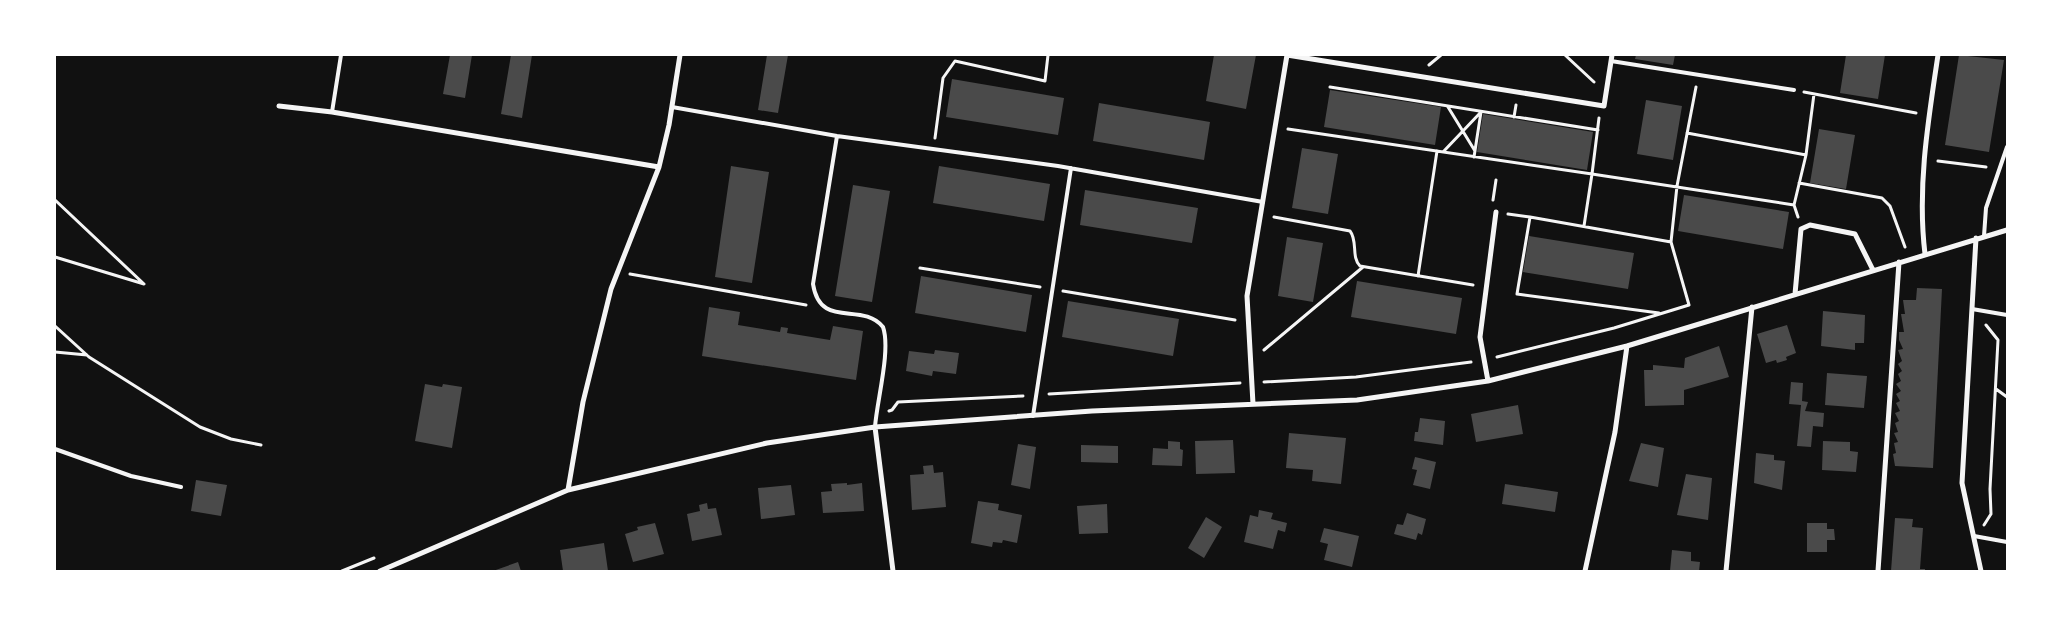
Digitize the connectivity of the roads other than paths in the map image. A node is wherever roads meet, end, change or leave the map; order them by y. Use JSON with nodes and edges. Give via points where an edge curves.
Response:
{"nodes":[{"id":1,"x":341,"y":55,"type":"edge"},
{"id":2,"x":680,"y":55,"type":"edge"},
{"id":3,"x":1938,"y":55,"type":"edge"},
{"id":4,"x":1612,"y":58,"type":"edge"},
{"id":5,"x":1794,"y":90,"type":"road end"},
{"id":6,"x":279,"y":106,"type":"dead end"},
{"id":7,"x":672,"y":107,"type":"junction"},
{"id":8,"x":332,"y":112,"type":"junction"},
{"id":9,"x":837,"y":136,"type":"junction"},
{"id":10,"x":2007,"y":147,"type":"edge"},
{"id":11,"x":658,"y":167,"type":"junction"},
{"id":12,"x":1071,"y":168,"type":"junction"},
{"id":13,"x":1263,"y":202,"type":"junction"},
{"id":14,"x":1496,"y":212,"type":"road end"},
{"id":15,"x":2007,"y":230,"type":"edge"},
{"id":16,"x":1984,"y":236,"type":"junction"},
{"id":17,"x":1976,"y":238,"type":"junction"},
{"id":18,"x":1925,"y":254,"type":"junction"},
{"id":19,"x":1899,"y":262,"type":"junction"},
{"id":20,"x":1873,"y":270,"type":"junction"},
{"id":21,"x":1795,"y":294,"type":"junction"},
{"id":22,"x":1752,"y":307,"type":"junction"},
{"id":23,"x":1972,"y":309,"type":"junction"},
{"id":24,"x":2007,"y":315,"type":"edge"},
{"id":25,"x":1627,"y":346,"type":"junction"},
{"id":26,"x":1488,"y":381,"type":"junction"},
{"id":27,"x":1253,"y":404,"type":"junction"},
{"id":28,"x":1033,"y":416,"type":"junction"},
{"id":29,"x":876,"y":427,"type":"junction"},
{"id":30,"x":55,"y":449,"type":"edge"},
{"id":31,"x":181,"y":487,"type":"dead end"},
{"id":32,"x":568,"y":490,"type":"junction"},
{"id":33,"x":1974,"y":536,"type":"junction"},
{"id":34,"x":2007,"y":542,"type":"edge"},
{"id":35,"x":390,"y":569,"type":"edge"},
{"id":36,"x":380,"y":571,"type":"edge"},
{"id":37,"x":893,"y":571,"type":"edge"},
{"id":38,"x":1585,"y":571,"type":"edge"},
{"id":39,"x":1726,"y":571,"type":"edge"},
{"id":40,"x":1878,"y":571,"type":"edge"},
{"id":41,"x":1981,"y":571,"type":"edge"}],
"edges":[{"from":1,"to":8,"type":"lane"},
{"from":2,"to":7,"type":"street"},
{"from":3,"to":18,"type":"street","via":[[1928,116],[1921,218]]},
{"from":4,"to":5,"type":"lane"},
{"from":4,"to":13,"type":"street","via":[[1604,106],[1601,106],[1287,56]]},
{"from":6,"to":8,"type":"street"},
{"from":7,"to":9,"type":"lane"},
{"from":7,"to":11,"type":"street"},
{"from":8,"to":11,"type":"street"},
{"from":9,"to":12,"type":"lane"},
{"from":9,"to":29,"type":"lane","via":[[813,284],[815,297],[827,309],[872,317],[883,327],[886,345],[876,404]]},
{"from":10,"to":16,"type":"lane","via":[[1986,208]]},
{"from":11,"to":32,"type":"street","via":[[617,272],[583,402]]},
{"from":12,"to":13,"type":"lane"},
{"from":12,"to":28,"type":"lane"},
{"from":13,"to":27,"type":"street","via":[[1247,296]]},
{"from":14,"to":26,"type":"street","via":[[1480,337]]},
{"from":15,"to":16,"type":"street"},
{"from":16,"to":17,"type":"street"},
{"from":17,"to":18,"type":"street"},
{"from":17,"to":23,"type":"street"},
{"from":18,"to":19,"type":"street"},
{"from":19,"to":20,"type":"street"},
{"from":19,"to":40,"type":"street"},
{"from":20,"to":21,"type":"street"},
{"from":20,"to":21,"type":"street","via":[[1855,234],[1810,225],[1801,229]]},
{"from":21,"to":22,"type":"street"},
{"from":22,"to":25,"type":"street"},
{"from":22,"to":39,"type":"street"},
{"from":23,"to":24,"type":"lane"},
{"from":23,"to":33,"type":"street","via":[[1962,483]]},
{"from":25,"to":26,"type":"street"},
{"from":25,"to":38,"type":"street","via":[[1615,432]]},
{"from":26,"to":27,"type":"street","via":[[1357,400]]},
{"from":27,"to":28,"type":"street"},
{"from":28,"to":29,"type":"street"},
{"from":29,"to":32,"type":"street","via":[[767,443]]},
{"from":29,"to":37,"type":"street"},
{"from":30,"to":31,"type":"lane","via":[[131,476]]},
{"from":32,"to":35,"type":"street"},
{"from":33,"to":34,"type":"lane"},
{"from":33,"to":41,"type":"street"},
{"from":35,"to":36,"type":"street"}]}
